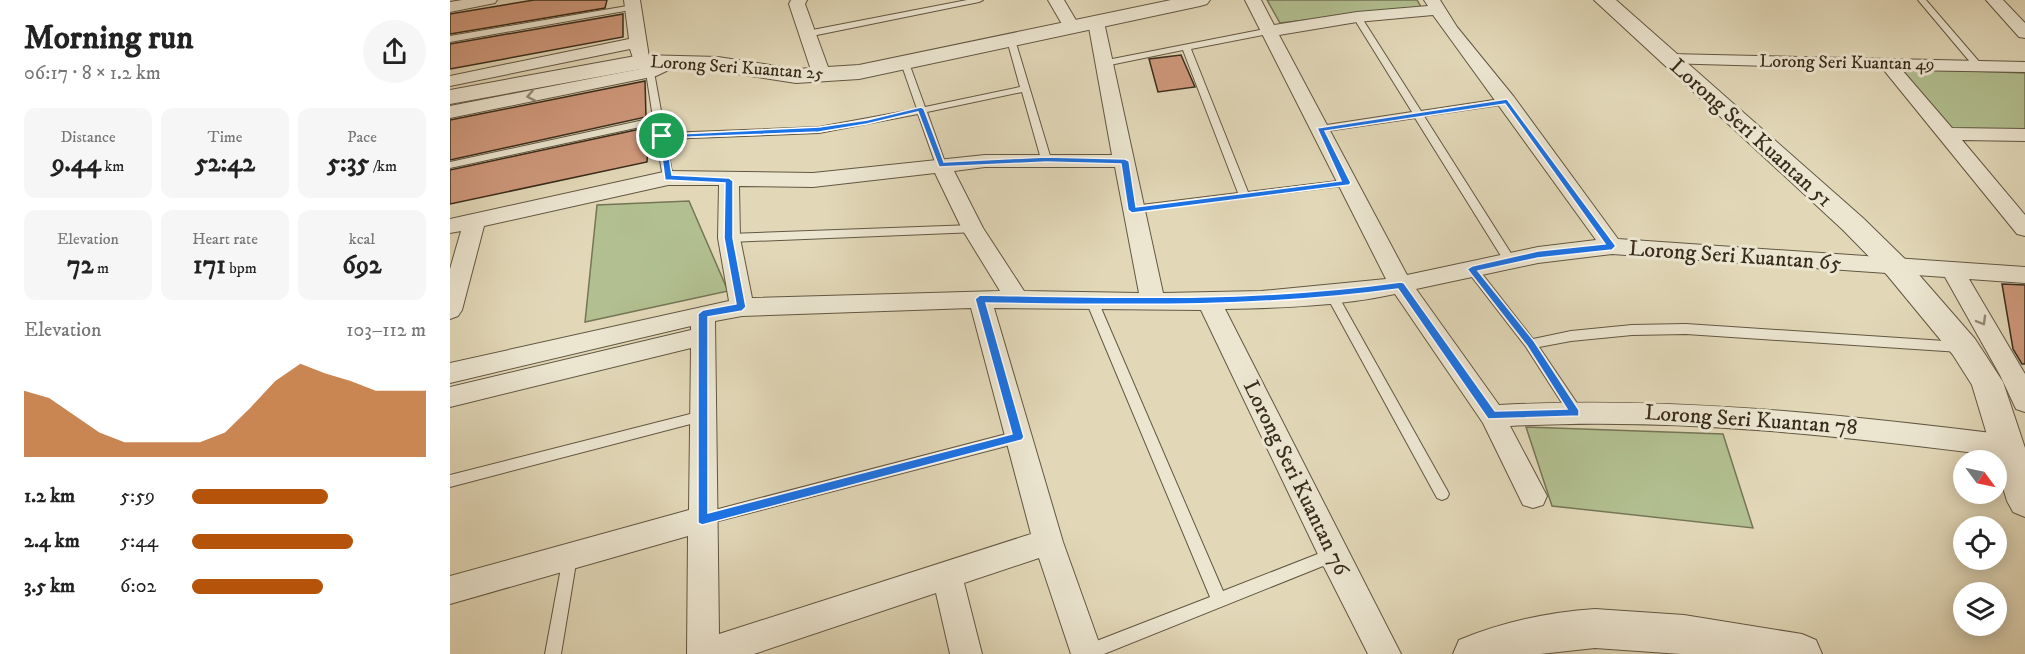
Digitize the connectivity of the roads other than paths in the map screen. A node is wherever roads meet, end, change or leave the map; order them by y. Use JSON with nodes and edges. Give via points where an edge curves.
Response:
{"nodes":[{"id":1,"x":489,"y":0,"type":"edge"},
{"id":2,"x":799,"y":0,"type":"edge"},
{"id":3,"x":979,"y":0,"type":"edge"},
{"id":4,"x":1056,"y":0,"type":"edge"},
{"id":5,"x":1252,"y":0,"type":"edge"},
{"id":6,"x":1604,"y":0,"type":"edge"},
{"id":7,"x":1922,"y":0,"type":"edge"},
{"id":8,"x":1994,"y":0,"type":"edge"},
{"id":9,"x":1186,"y":1,"type":"edge"},
{"id":10,"x":633,"y":4,"type":"edge"},
{"id":11,"x":1434,"y":5,"type":"edge"},
{"id":12,"x":450,"y":7,"type":"edge"},
{"id":13,"x":1357,"y":17,"type":"junction"},
{"id":14,"x":1096,"y":22,"type":"junction"},
{"id":15,"x":1072,"y":27,"type":"junction"},
{"id":16,"x":1270,"y":31,"type":"junction"},
{"id":17,"x":2025,"y":33,"type":"edge"},
{"id":18,"x":807,"y":34,"type":"junction"},
{"id":19,"x":450,"y":39,"type":"edge"},
{"id":20,"x":1011,"y":40,"type":"junction"},
{"id":21,"x":1186,"y":46,"type":"junction"},
{"id":22,"x":643,"y":59,"type":"junction"},
{"id":23,"x":1669,"y":59,"type":"junction"},
{"id":24,"x":905,"y":63,"type":"junction"},
{"id":25,"x":1105,"y":63,"type":"junction"},
{"id":26,"x":1887,"y":63,"type":"junction"},
{"id":27,"x":1979,"y":67,"type":"junction"},
{"id":28,"x":2025,"y":67,"type":"edge"},
{"id":29,"x":819,"y":76,"type":"junction"},
{"id":30,"x":450,"y":81,"type":"edge"},
{"id":31,"x":1025,"y":89,"type":"junction"},
{"id":32,"x":450,"y":97,"type":"edge"},
{"id":33,"x":1507,"y":101,"type":"junction"},
{"id":34,"x":921,"y":109,"type":"junction"},
{"id":35,"x":450,"y":112,"type":"edge"},
{"id":36,"x":1416,"y":115,"type":"junction"},
{"id":37,"x":659,"y":120,"type":"junction"},
{"id":38,"x":1320,"y":129,"type":"junction"},
{"id":39,"x":1948,"y":134,"type":"junction"},
{"id":40,"x":2025,"y":135,"type":"edge"},
{"id":41,"x":662,"y":136,"type":"junction"},
{"id":42,"x":1046,"y":159,"type":"junction"},
{"id":43,"x":1125,"y":161,"type":"junction"},
{"id":44,"x":450,"y":165,"type":"edge"},
{"id":45,"x":941,"y":165,"type":"junction"},
{"id":46,"x":668,"y":178,"type":"junction"},
{"id":47,"x":729,"y":181,"type":"junction"},
{"id":48,"x":1346,"y":183,"type":"junction"},
{"id":49,"x":1244,"y":195,"type":"junction"},
{"id":50,"x":1132,"y":210,"type":"junction"},
{"id":51,"x":475,"y":220,"type":"junction"},
{"id":52,"x":450,"y":226,"type":"edge"},
{"id":53,"x":973,"y":229,"type":"junction"},
{"id":54,"x":2025,"y":229,"type":"edge"},
{"id":55,"x":729,"y":238,"type":"junction"},
{"id":56,"x":1612,"y":246,"type":"junction"},
{"id":57,"x":1510,"y":261,"type":"junction"},
{"id":58,"x":1897,"y":267,"type":"junction"},
{"id":59,"x":1472,"y":269,"type":"junction"},
{"id":60,"x":1953,"y":270,"type":"junction"},
{"id":61,"x":2025,"y":275,"type":"edge"},
{"id":62,"x":1401,"y":285,"type":"junction"},
{"id":63,"x":453,"y":287,"type":"edge"},
{"id":64,"x":1332,"y":295,"type":"junction"},
{"id":65,"x":1017,"y":298,"type":"junction"},
{"id":66,"x":980,"y":299,"type":"junction"},
{"id":67,"x":1092,"y":301,"type":"junction"},
{"id":68,"x":1209,"y":301,"type":"junction"},
{"id":69,"x":1153,"y":302,"type":"junction"},
{"id":70,"x":742,"y":307,"type":"junction"},
{"id":71,"x":450,"y":310,"type":"edge"},
{"id":72,"x":703,"y":325,"type":"junction"},
{"id":73,"x":1530,"y":344,"type":"junction"},
{"id":74,"x":1971,"y":356,"type":"junction"},
{"id":75,"x":450,"y":373,"type":"edge"},
{"id":76,"x":2018,"y":375,"type":"edge"},
{"id":77,"x":450,"y":397,"type":"edge"},
{"id":78,"x":2025,"y":402,"type":"edge"},
{"id":79,"x":1576,"y":413,"type":"junction"},
{"id":80,"x":702,"y":416,"type":"junction"},
{"id":81,"x":1492,"y":416,"type":"junction"},
{"id":82,"x":1018,"y":437,"type":"junction"},
{"id":83,"x":2008,"y":446,"type":"junction"},
{"id":84,"x":450,"y":481,"type":"edge"},
{"id":85,"x":1442,"y":494,"type":"dead end"},
{"id":86,"x":1533,"y":496,"type":"dead end"},
{"id":87,"x":2025,"y":501,"type":"edge"},
{"id":88,"x":702,"y":519,"type":"junction"},
{"id":89,"x":1048,"y":542,"type":"junction"},
{"id":90,"x":1333,"y":555,"type":"junction"},
{"id":91,"x":570,"y":557,"type":"junction"},
{"id":92,"x":947,"y":575,"type":"junction"},
{"id":93,"x":450,"y":590,"type":"edge"},
{"id":94,"x":1219,"y":600,"type":"junction"},
{"id":95,"x":1497,"y":650,"type":"edge"},
{"id":96,"x":1087,"y":653,"type":"edge"},
{"id":97,"x":553,"y":654,"type":"edge"},
{"id":98,"x":705,"y":654,"type":"edge"},
{"id":99,"x":966,"y":654,"type":"edge"},
{"id":100,"x":1385,"y":654,"type":"edge"},
{"id":101,"x":1802,"y":654,"type":"edge"}],
"edges":[{"from":1,"to":12,"type":"street"},
{"from":2,"to":18,"type":"street"},
{"from":3,"to":18,"type":"lane"},
{"from":4,"to":15,"type":"street"},
{"from":5,"to":16,"type":"street"},
{"from":6,"to":23,"type":"street","name":"Lorong Seri Kuantan 51"},
{"from":7,"to":27,"type":"lane"},
{"from":8,"to":17,"type":"street"},
{"from":9,"to":14,"type":"street","name":"Lorong Seri Kuantan 25"},
{"from":10,"to":19,"type":"lane"},
{"from":10,"to":22,"type":"street"},
{"from":11,"to":13,"type":"street"},
{"from":11,"to":33,"type":"street"},
{"from":13,"to":16,"type":"street"},
{"from":13,"to":36,"type":"lane"},
{"from":14,"to":15,"type":"street","name":"Lorong Seri Kuantan 25"},
{"from":14,"to":25,"type":"street"},
{"from":15,"to":20,"type":"street","name":"Lorong Seri Kuantan 25"},
{"from":16,"to":21,"type":"lane"},
{"from":16,"to":38,"type":"street"},
{"from":18,"to":29,"type":"street"},
{"from":20,"to":24,"type":"street","name":"Lorong Seri Kuantan 25"},
{"from":20,"to":31,"type":"lane"},
{"from":21,"to":25,"type":"lane"},
{"from":21,"to":49,"type":"lane"},
{"from":22,"to":29,"type":"street","name":"Lorong Seri Kuantan 25"},
{"from":22,"to":30,"type":"street"},
{"from":22,"to":32,"type":"street","name":"Lorong Seri Kuantan 25"},
{"from":22,"to":35,"type":"street","one_way":true},
{"from":22,"to":37,"type":"lane"},
{"from":23,"to":26,"type":"street","name":"Lorong Seri Kuantan 49"},
{"from":23,"to":58,"type":"street","name":"Lorong Seri Kuantan 51"},
{"from":24,"to":29,"type":"street","name":"Lorong Seri Kuantan 25"},
{"from":24,"to":34,"type":"lane"},
{"from":25,"to":43,"type":"street"},
{"from":26,"to":27,"type":"street","name":"Lorong Seri Kuantan 49"},
{"from":26,"to":39,"type":"street"},
{"from":27,"to":28,"type":"street","name":"Lorong Seri Kuantan 49"},
{"from":31,"to":34,"type":"lane"},
{"from":31,"to":42,"type":"lane"},
{"from":33,"to":36,"type":"lane"},
{"from":33,"to":56,"type":"street"},
{"from":34,"to":41,"type":"lane","via":[[819,130]]},
{"from":34,"to":45,"type":"lane"},
{"from":36,"to":38,"type":"lane"},
{"from":36,"to":57,"type":"lane"},
{"from":37,"to":41,"type":"lane"},
{"from":37,"to":44,"type":"lane"},
{"from":38,"to":48,"type":"street"},
{"from":39,"to":40,"type":"street"},
{"from":39,"to":54,"type":"street"},
{"from":41,"to":46,"type":"lane"},
{"from":42,"to":43,"type":"street"},
{"from":42,"to":45,"type":"street"},
{"from":43,"to":50,"type":"street"},
{"from":45,"to":47,"type":"street","via":[[813,180]]},
{"from":45,"to":53,"type":"street"},
{"from":46,"to":47,"type":"street"},
{"from":46,"to":51,"type":"street"},
{"from":47,"to":55,"type":"street"},
{"from":48,"to":49,"type":"lane"},
{"from":48,"to":62,"type":"street"},
{"from":49,"to":50,"type":"lane"},
{"from":50,"to":69,"type":"street"},
{"from":51,"to":52,"type":"street"},
{"from":51,"to":63,"type":"street"},
{"from":53,"to":55,"type":"lane"},
{"from":53,"to":65,"type":"street"},
{"from":55,"to":70,"type":"street"},
{"from":56,"to":57,"type":"street","name":"Lorong Seri Kuantan 65"},
{"from":56,"to":58,"type":"street","name":"Lorong Seri Kuantan 65"},
{"from":57,"to":59,"type":"street","name":"Lorong Seri Kuantan 65"},
{"from":58,"to":60,"type":"street","name":"Lorong Seri Kuantan 65"},
{"from":58,"to":74,"type":"street","name":"Lorong Seri Kuantan 51"},
{"from":59,"to":62,"type":"street","name":"Lorong Seri Kuantan 65"},
{"from":59,"to":73,"type":"lane"},
{"from":60,"to":61,"type":"street","name":"Lorong Seri Kuantan 65"},
{"from":60,"to":76,"type":"street","one_way":true},
{"from":62,"to":64,"type":"street","name":"Lorong Seri Kuantan 65"},
{"from":62,"to":81,"type":"street"},
{"from":63,"to":71,"type":"street"},
{"from":64,"to":68,"type":"street","name":"Lorong Seri Kuantan 65"},
{"from":64,"to":85,"type":"lane"},
{"from":65,"to":66,"type":"street","name":"Lorong Seri Kuantan 65"},
{"from":65,"to":67,"type":"street","name":"Lorong Seri Kuantan 65"},
{"from":66,"to":70,"type":"street","name":"Lorong Seri Kuantan 65"},
{"from":66,"to":82,"type":"street"},
{"from":67,"to":69,"type":"street","name":"Lorong Seri Kuantan 65"},
{"from":67,"to":94,"type":"lane"},
{"from":68,"to":69,"type":"street","name":"Lorong Seri Kuantan 65"},
{"from":68,"to":90,"type":"street","name":"Lorong Seri Kuantan 76"},
{"from":70,"to":72,"type":"street","name":"Lorong Seri Kuantan 65"},
{"from":72,"to":75,"type":"street","name":"Lorong Seri Kuantan 65"},
{"from":72,"to":77,"type":"street"},
{"from":72,"to":80,"type":"street"},
{"from":73,"to":74,"type":"lane","via":[[1632,330],[1686,329]]},
{"from":73,"to":79,"type":"lane"},
{"from":74,"to":76,"type":"street"},
{"from":74,"to":83,"type":"street","name":"Lorong Seri Kuantan 51","via":[[1998,410]]},
{"from":76,"to":78,"type":"street"},
{"from":79,"to":81,"type":"street","name":"Lorong Seri Kuantan 78"},
{"from":79,"to":83,"type":"street","name":"Lorong Seri Kuantan 78","via":[[1743,417]]},
{"from":80,"to":84,"type":"lane"},
{"from":80,"to":88,"type":"street"},
{"from":81,"to":86,"type":"street"},
{"from":82,"to":88,"type":"lane"},
{"from":82,"to":89,"type":"street"},
{"from":83,"to":87,"type":"street","name":"Lorong Seri Kuantan 51"},
{"from":88,"to":91,"type":"street"},
{"from":88,"to":98,"type":"street"},
{"from":89,"to":92,"type":"street"},
{"from":89,"to":96,"type":"street"},
{"from":90,"to":94,"type":"lane"},
{"from":90,"to":100,"type":"street","name":"Lorong Seri Kuantan 76"},
{"from":91,"to":93,"type":"street"},
{"from":91,"to":97,"type":"lane"},
{"from":92,"to":98,"type":"street"},
{"from":92,"to":99,"type":"street"},
{"from":94,"to":96,"type":"lane"},
{"from":95,"to":101,"type":"street","via":[[1565,630],[1631,629]]}]}
